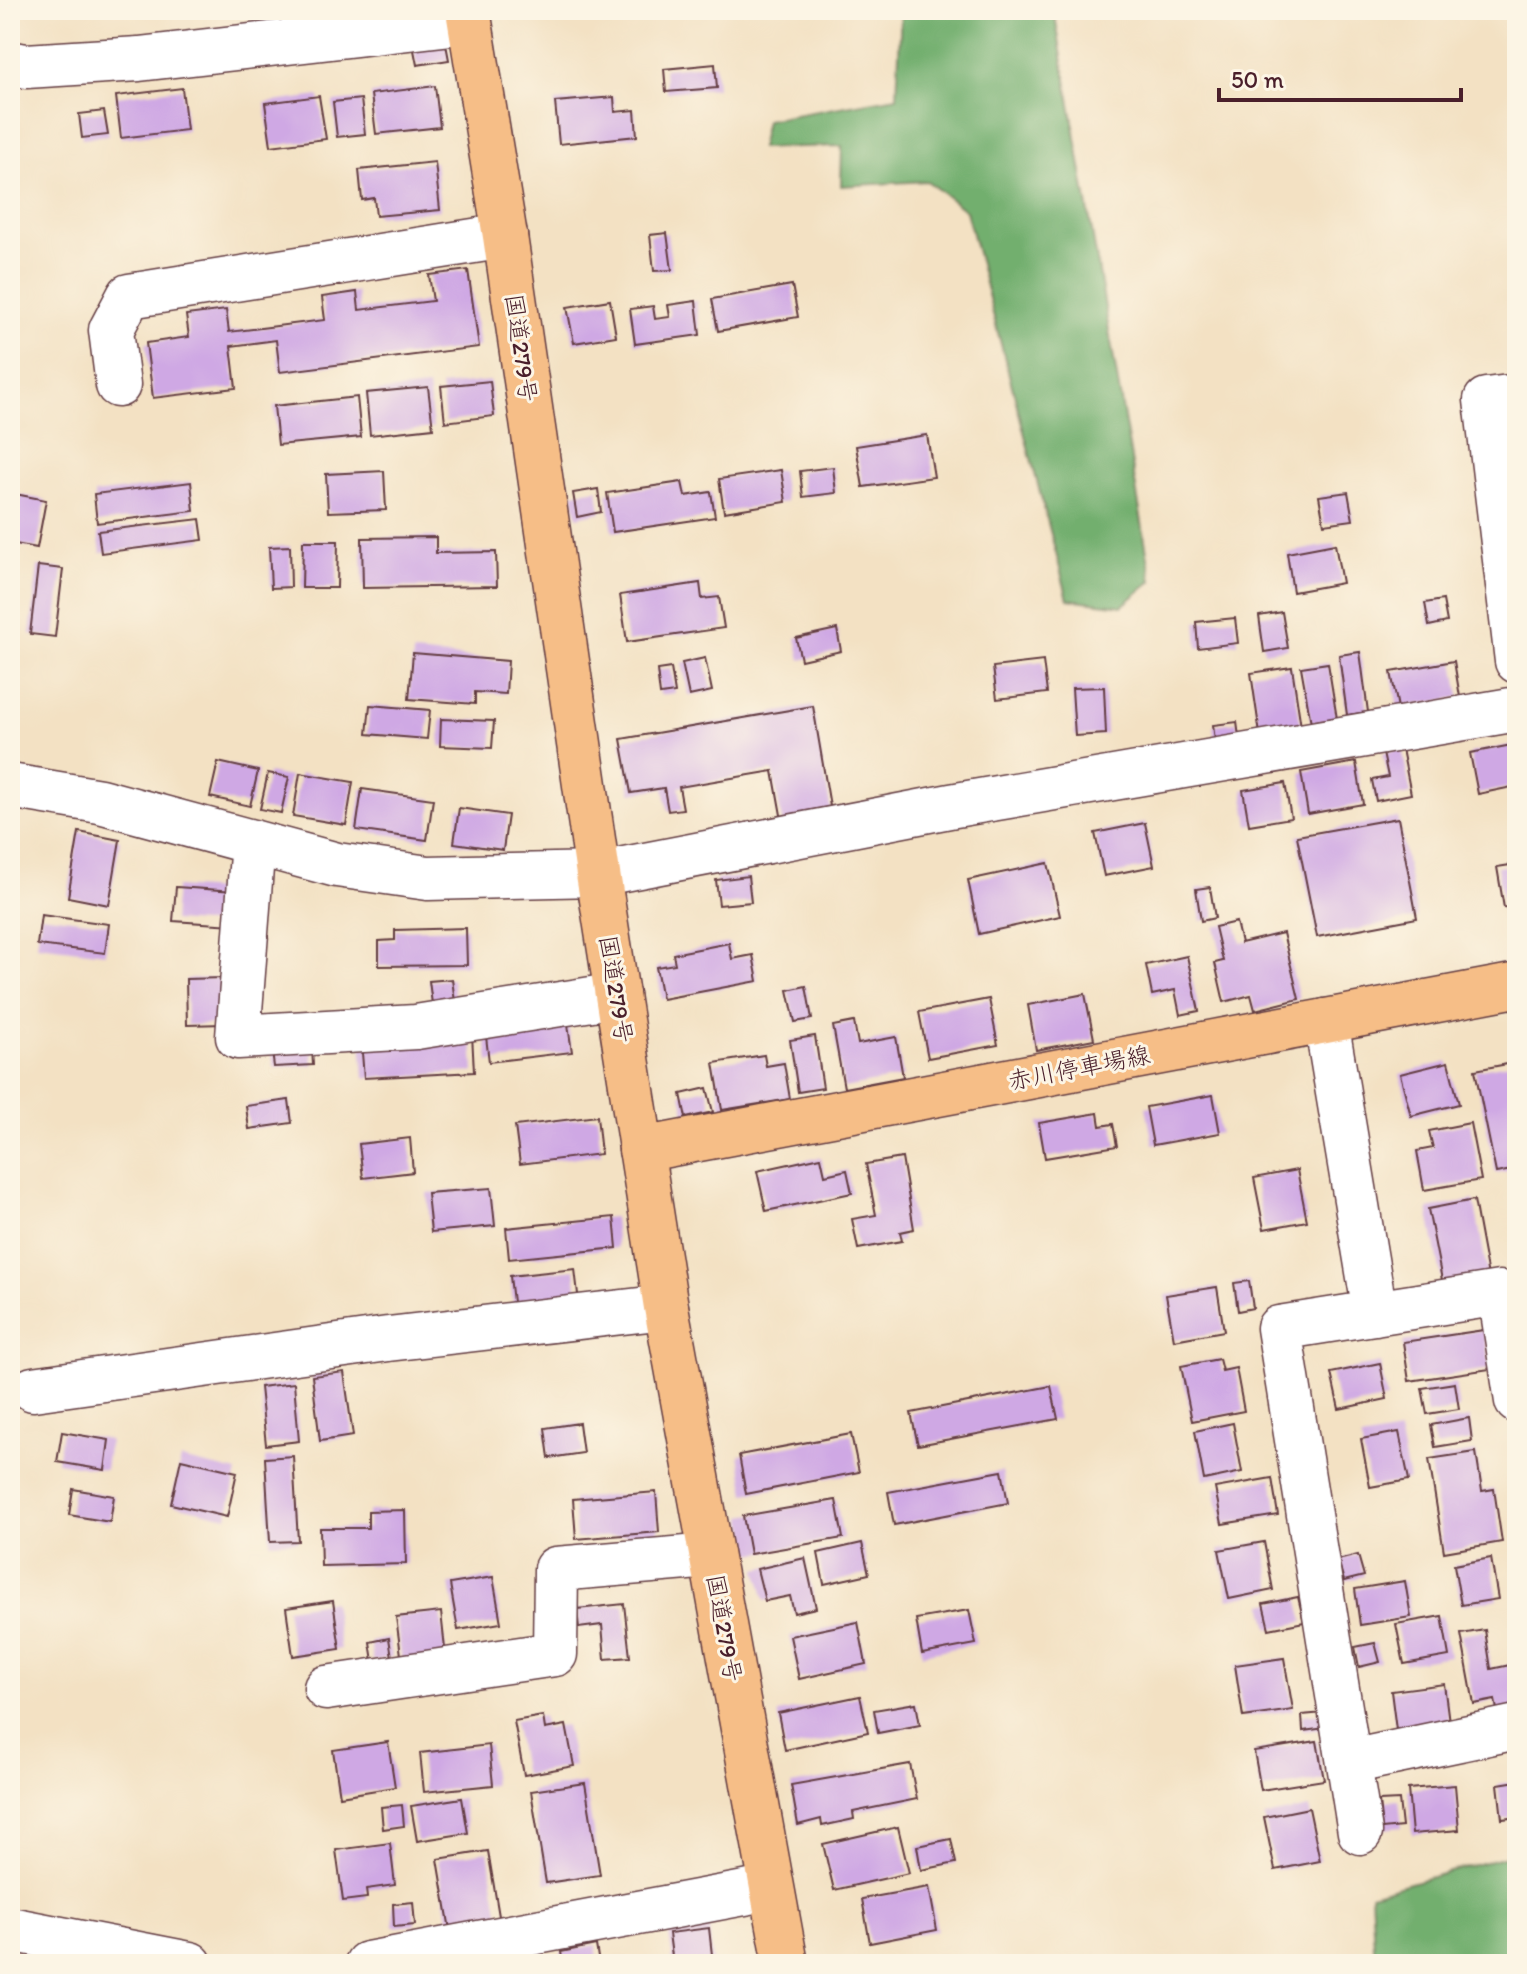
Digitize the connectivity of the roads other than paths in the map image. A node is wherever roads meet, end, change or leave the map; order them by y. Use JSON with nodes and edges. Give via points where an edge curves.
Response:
{"nodes":[{"id":1,"x":468,"y":15,"type":"edge"},
{"id":2,"x":18,"y":64,"type":"edge"},
{"id":3,"x":505,"y":236,"type":"junction"},
{"id":4,"x":118,"y":385,"type":"dead end"},
{"id":5,"x":1517,"y":396,"type":"edge"},
{"id":6,"x":1517,"y":661,"type":"edge"},
{"id":7,"x":1517,"y":709,"type":"edge"},
{"id":8,"x":10,"y":786,"type":"edge"},
{"id":9,"x":253,"y":842,"type":"junction"},
{"id":10,"x":598,"y":874,"type":"junction"},
{"id":11,"x":1517,"y":985,"type":"edge"},
{"id":12,"x":617,"y":995,"type":"junction"},
{"id":13,"x":1326,"y":1021,"type":"junction"},
{"id":14,"x":641,"y":1150,"type":"junction"},
{"id":15,"x":666,"y":1307,"type":"junction"},
{"id":16,"x":1375,"y":1313,"type":"junction"},
{"id":17,"x":33,"y":1389,"type":"dead end"},
{"id":18,"x":1517,"y":1401,"type":"edge"},
{"id":19,"x":711,"y":1556,"type":"junction"},
{"id":20,"x":326,"y":1688,"type":"dead end"},
{"id":21,"x":1517,"y":1727,"type":"edge"},
{"id":22,"x":1350,"y":1762,"type":"junction"},
{"id":23,"x":1360,"y":1832,"type":"dead end"},
{"id":24,"x":771,"y":1888,"type":"junction"},
{"id":25,"x":10,"y":1929,"type":"edge"},
{"id":26,"x":190,"y":1964,"type":"edge"},
{"id":27,"x":367,"y":1964,"type":"edge"},
{"id":28,"x":786,"y":1964,"type":"edge"}],
"edges":[{"from":1,"to":2,"type":"street","via":[[139,59]]},
{"from":1,"to":3,"type":"main road","name":"国道279号"},
{"from":3,"to":4,"type":"street","via":[[129,296],[111,330]]},
{"from":3,"to":10,"type":"main road","name":"国道279号"},
{"from":5,"to":6,"type":"street","via":[[1486,400]]},
{"from":7,"to":10,"type":"street","via":[[950,806]]},
{"from":8,"to":9,"type":"street","via":[[100,801]]},
{"from":9,"to":10,"type":"street","via":[[337,865],[428,878]]},
{"from":9,"to":12,"type":"street","via":[[238,1037],[416,1027]]},
{"from":10,"to":12,"type":"main road","name":"国道279号"},
{"from":11,"to":13,"type":"main road","name":"赤川停車場線"},
{"from":12,"to":14,"type":"main road","name":"国道279号"},
{"from":13,"to":14,"type":"main road","name":"赤川停車場線"},
{"from":13,"to":16,"type":"street"},
{"from":14,"to":15,"type":"main road","name":"国道279号"},
{"from":15,"to":17,"type":"street"},
{"from":15,"to":19,"type":"main road","name":"国道279号"},
{"from":16,"to":18,"type":"street","via":[[1500,1293]]},
{"from":16,"to":22,"type":"street","via":[[1279,1328]]},
{"from":19,"to":20,"type":"street","via":[[556,1569],[555,1654]]},
{"from":19,"to":24,"type":"main road","name":"国道279号"},
{"from":21,"to":22,"type":"street"},
{"from":22,"to":23,"type":"street"},
{"from":24,"to":27,"type":"street"},
{"from":24,"to":28,"type":"main road","name":"国道279号"},
{"from":25,"to":26,"type":"street"}]}
